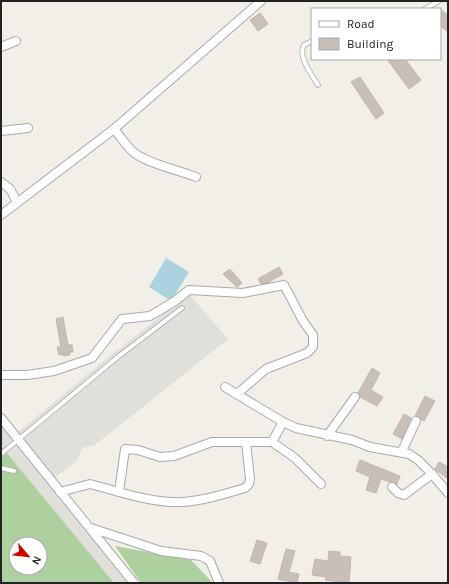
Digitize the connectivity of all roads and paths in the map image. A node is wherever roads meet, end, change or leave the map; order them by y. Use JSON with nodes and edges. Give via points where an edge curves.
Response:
{"nodes":[{"id":1,"x":262,"y":1,"type":"edge"},
{"id":2,"x":439,"y":1,"type":"edge"},
{"id":3,"x":426,"y":8,"type":"edge"},
{"id":4,"x":16,"y":41,"type":"dead end"},
{"id":5,"x":311,"y":42,"type":"edge"},
{"id":6,"x":1,"y":47,"type":"edge"},
{"id":7,"x":318,"y":85,"type":"dead end"},
{"id":8,"x":28,"y":128,"type":"dead end"},
{"id":9,"x":114,"y":129,"type":"junction"},
{"id":10,"x":1,"y":131,"type":"edge"},
{"id":11,"x":196,"y":177,"type":"dead end"},
{"id":12,"x":1,"y":182,"type":"edge"},
{"id":13,"x":17,"y":202,"type":"junction"},
{"id":14,"x":1,"y":215,"type":"edge"},
{"id":15,"x":182,"y":308,"type":"dead end"},
{"id":16,"x":1,"y":375,"type":"edge"},
{"id":17,"x":225,"y":387,"type":"dead end"},
{"id":18,"x":238,"y":393,"type":"junction"},
{"id":19,"x":355,"y":397,"type":"dead end"},
{"id":20,"x":1,"y":418,"type":"edge"},
{"id":21,"x":416,"y":421,"type":"dead end"},
{"id":22,"x":283,"y":422,"type":"junction"},
{"id":23,"x":327,"y":436,"type":"junction"},
{"id":24,"x":18,"y":440,"type":"junction"},
{"id":25,"x":246,"y":442,"type":"junction"},
{"id":26,"x":272,"y":442,"type":"junction"},
{"id":27,"x":402,"y":451,"type":"junction"},
{"id":28,"x":1,"y":454,"type":"edge"},
{"id":29,"x":1,"y":468,"type":"edge"},
{"id":30,"x":14,"y":471,"type":"dead end"},
{"id":31,"x":432,"y":474,"type":"junction"},
{"id":32,"x":321,"y":484,"type":"dead end"},
{"id":33,"x":392,"y":487,"type":"dead end"},
{"id":34,"x":60,"y":492,"type":"junction"},
{"id":35,"x":119,"y":492,"type":"junction"},
{"id":36,"x":448,"y":493,"type":"edge"},
{"id":37,"x":90,"y":528,"type":"junction"},
{"id":38,"x":134,"y":583,"type":"edge"},
{"id":39,"x":219,"y":583,"type":"edge"}],
"edges":[{"from":1,"to":9,"type":"street"},
{"from":2,"to":3,"type":"lane"},
{"from":4,"to":6,"type":"street"},
{"from":5,"to":7,"type":"lane","via":[[304,45],[303,57]]},
{"from":8,"to":10,"type":"street"},
{"from":9,"to":11,"type":"street","via":[[132,151],[140,156],[155,164],[165,165]]},
{"from":9,"to":13,"type":"street"},
{"from":12,"to":13,"type":"street","via":[[10,190]]},
{"from":13,"to":14,"type":"street"},
{"from":15,"to":24,"type":"lane","via":[[119,356]]},
{"from":16,"to":18,"type":"street","via":[[54,371],[92,358],[122,319],[150,316],[190,290],[242,293],[284,285],[313,334],[313,348],[307,353],[266,369]]},
{"from":17,"to":18,"type":"street"},
{"from":18,"to":22,"type":"street"},
{"from":19,"to":23,"type":"street"},
{"from":20,"to":24,"type":"street"},
{"from":21,"to":27,"type":"street"},
{"from":22,"to":23,"type":"street"},
{"from":22,"to":26,"type":"street"},
{"from":23,"to":27,"type":"street"},
{"from":24,"to":28,"type":"lane"},
{"from":24,"to":34,"type":"street"},
{"from":25,"to":26,"type":"street"},
{"from":25,"to":35,"type":"street","via":[[212,442],[174,456],[160,457],[125,449]]},
{"from":25,"to":35,"type":"street","via":[[250,479],[245,488],[209,500],[175,504],[155,502]]},
{"from":26,"to":32,"type":"street","via":[[295,458]]},
{"from":27,"to":31,"type":"street","via":[[418,460]]},
{"from":29,"to":30,"type":"lane"},
{"from":31,"to":33,"type":"street","via":[[404,495]]},
{"from":31,"to":36,"type":"street"},
{"from":34,"to":35,"type":"street","via":[[90,484]]},
{"from":34,"to":37,"type":"street"},
{"from":37,"to":38,"type":"street"},
{"from":37,"to":39,"type":"street","via":[[161,551],[201,556],[210,562]]}]}
